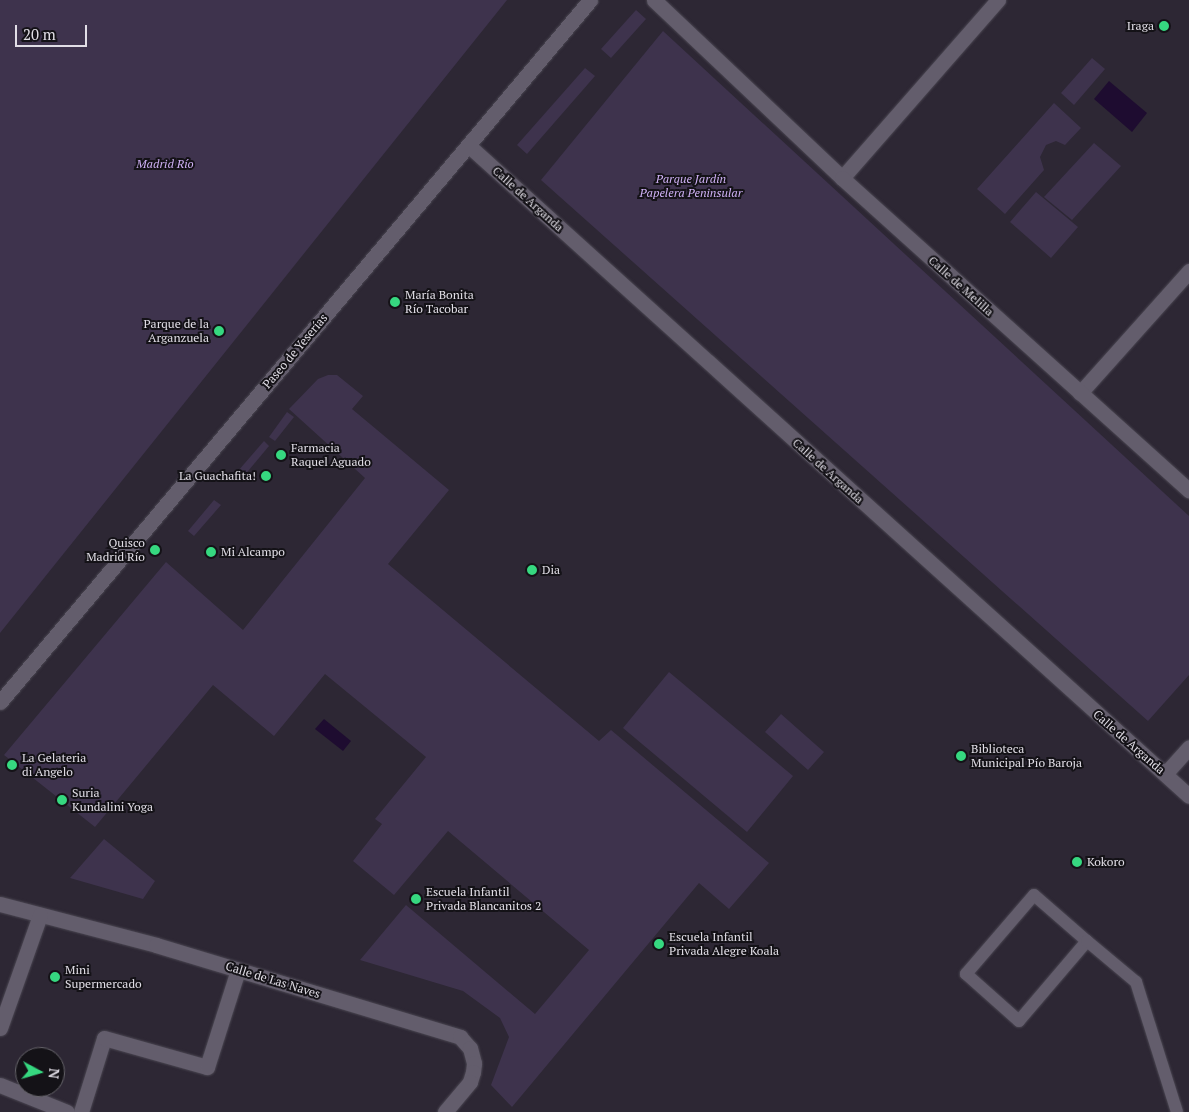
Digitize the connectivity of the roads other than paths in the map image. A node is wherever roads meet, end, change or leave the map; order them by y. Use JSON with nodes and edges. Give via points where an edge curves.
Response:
{"nodes":[{"id":1,"x":590,"y":0,"type":"edge"},
{"id":2,"x":654,"y":0,"type":"edge"},
{"id":3,"x":998,"y":0,"type":"edge"},
{"id":4,"x":468,"y":145,"type":"junction"},
{"id":5,"x":842,"y":178,"type":"junction"},
{"id":6,"x":1189,"y":271,"type":"edge"},
{"id":7,"x":1080,"y":393,"type":"junction"},
{"id":8,"x":1189,"y":490,"type":"edge"},
{"id":9,"x":0,"y":702,"type":"edge"},
{"id":10,"x":1189,"y":747,"type":"edge"},
{"id":11,"x":1165,"y":774,"type":"junction"},
{"id":12,"x":1189,"y":796,"type":"edge"},
{"id":13,"x":0,"y":904,"type":"edge"},
{"id":14,"x":40,"y":915,"type":"junction"},
{"id":15,"x":1087,"y":941,"type":"junction"},
{"id":16,"x":238,"y":970,"type":"junction"},
{"id":17,"x":0,"y":1028,"type":"edge"},
{"id":18,"x":0,"y":1085,"type":"edge"},
{"id":19,"x":67,"y":1112,"type":"edge"},
{"id":20,"x":81,"y":1112,"type":"edge"},
{"id":21,"x":446,"y":1112,"type":"edge"},
{"id":22,"x":1177,"y":1112,"type":"edge"}],
"edges":[{"from":1,"to":4,"type":"street","name":"Paseo de Yeserías"},
{"from":2,"to":5,"type":"street","name":"Calle de Melilla"},
{"from":3,"to":5,"type":"street"},
{"from":4,"to":9,"type":"street","name":"Paseo de Yeserías"},
{"from":4,"to":11,"type":"street","name":"Calle de Arganda"},
{"from":5,"to":7,"type":"street","name":"Calle de Melilla"},
{"from":6,"to":7,"type":"street"},
{"from":7,"to":8,"type":"street","name":"Calle de Melilla"},
{"from":10,"to":11,"type":"street"},
{"from":11,"to":12,"type":"street","name":"Calle de Arganda"},
{"from":13,"to":14,"type":"street","name":"Calle de Las Naves"},
{"from":14,"to":16,"type":"street","name":"Calle de Las Naves"},
{"from":14,"to":17,"type":"street"},
{"from":15,"to":15,"type":"lane","via":[[1034,895],[966,974],[1020,1020]]},
{"from":15,"to":22,"type":"lane","via":[[1136,982]]},
{"from":16,"to":20,"type":"street","via":[[207,1067],[104,1038]]},
{"from":16,"to":21,"type":"street","name":"Calle de Las Naves","via":[[460,1037],[470,1048],[473,1072],[470,1082]]},
{"from":18,"to":19,"type":"street"}]}
